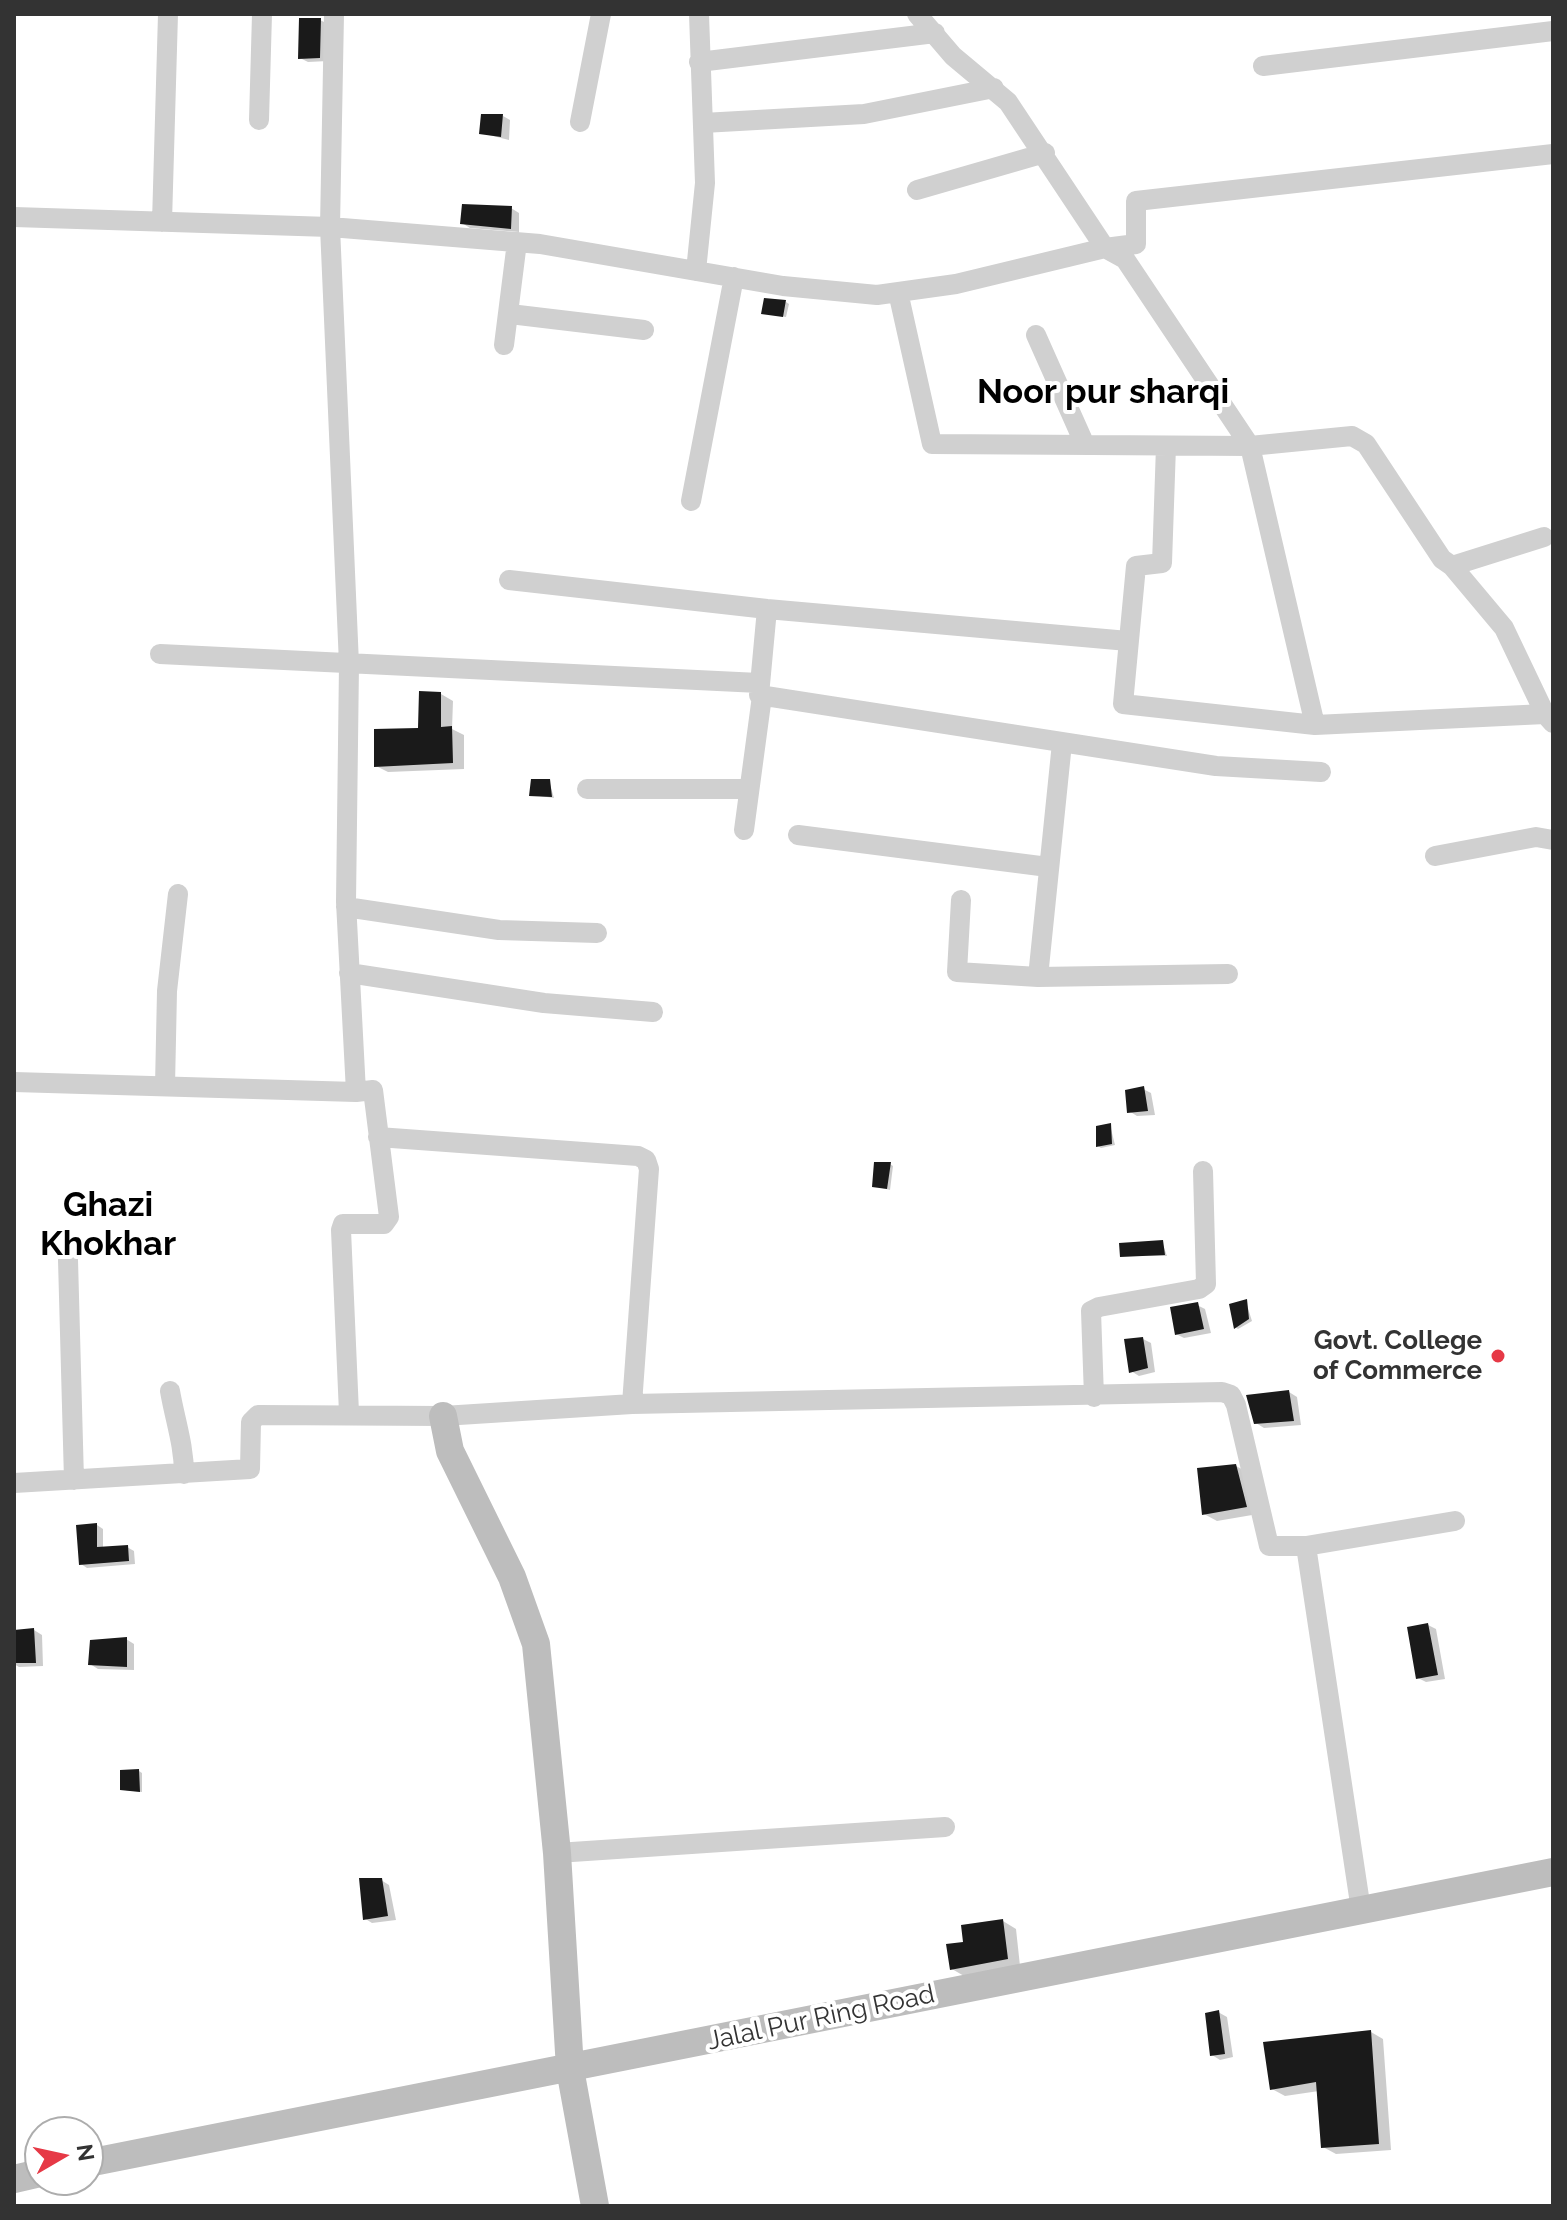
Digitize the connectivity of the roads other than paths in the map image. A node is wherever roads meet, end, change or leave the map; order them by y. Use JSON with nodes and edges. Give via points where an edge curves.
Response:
{"nodes":[{"id":1,"x":168,"y":14,"type":"edge"},
{"id":2,"x":262,"y":14,"type":"edge"},
{"id":3,"x":334,"y":14,"type":"edge"},
{"id":4,"x":601,"y":14,"type":"edge"},
{"id":5,"x":699,"y":14,"type":"edge"},
{"id":6,"x":918,"y":15,"type":"edge"},
{"id":7,"x":1553,"y":31,"type":"edge"},
{"id":8,"x":935,"y":33,"type":"junction"},
{"id":9,"x":699,"y":62,"type":"junction"},
{"id":10,"x":1263,"y":66,"type":"dead end"},
{"id":11,"x":994,"y":88,"type":"junction"},
{"id":12,"x":259,"y":120,"type":"dead end"},
{"id":13,"x":580,"y":122,"type":"dead end"},
{"id":14,"x":703,"y":123,"type":"junction"},
{"id":15,"x":1045,"y":153,"type":"junction"},
{"id":16,"x":1553,"y":154,"type":"edge"},
{"id":17,"x":917,"y":190,"type":"dead end"},
{"id":18,"x":14,"y":217,"type":"edge"},
{"id":19,"x":162,"y":222,"type":"junction"},
{"id":20,"x":330,"y":227,"type":"junction"},
{"id":21,"x":517,"y":242,"type":"junction"},
{"id":22,"x":1105,"y":248,"type":"junction"},
{"id":23,"x":696,"y":271,"type":"junction"},
{"id":24,"x":734,"y":277,"type":"junction"},
{"id":25,"x":898,"y":292,"type":"junction"},
{"id":26,"x":510,"y":314,"type":"junction"},
{"id":27,"x":644,"y":330,"type":"dead end"},
{"id":28,"x":1036,"y":335,"type":"dead end"},
{"id":29,"x":504,"y":345,"type":"dead end"},
{"id":30,"x":1085,"y":445,"type":"junction"},
{"id":31,"x":1166,"y":446,"type":"junction"},
{"id":32,"x":1250,"y":446,"type":"junction"},
{"id":33,"x":691,"y":501,"type":"dead end"},
{"id":34,"x":1544,"y":537,"type":"dead end"},
{"id":35,"x":1452,"y":566,"type":"junction"},
{"id":36,"x":509,"y":580,"type":"dead end"},
{"id":37,"x":767,"y":609,"type":"junction"},
{"id":38,"x":1128,"y":641,"type":"junction"},
{"id":39,"x":160,"y":654,"type":"dead end"},
{"id":40,"x":349,"y":664,"type":"junction"},
{"id":41,"x":1544,"y":689,"type":"edge"},
{"id":42,"x":760,"y":690,"type":"junction"},
{"id":43,"x":1549,"y":718,"type":"edge"},
{"id":44,"x":1315,"y":725,"type":"junction"},
{"id":45,"x":1062,"y":743,"type":"junction"},
{"id":46,"x":1321,"y":772,"type":"dead end"},
{"id":47,"x":587,"y":789,"type":"dead end"},
{"id":48,"x":749,"y":789,"type":"junction"},
{"id":49,"x":744,"y":830,"type":"dead end"},
{"id":50,"x":798,"y":835,"type":"dead end"},
{"id":51,"x":1553,"y":840,"type":"edge"},
{"id":52,"x":1435,"y":856,"type":"dead end"},
{"id":53,"x":1048,"y":867,"type":"junction"},
{"id":54,"x":178,"y":894,"type":"dead end"},
{"id":55,"x":961,"y":900,"type":"dead end"},
{"id":56,"x":346,"y":907,"type":"junction"},
{"id":57,"x":597,"y":933,"type":"dead end"},
{"id":58,"x":349,"y":973,"type":"junction"},
{"id":59,"x":1228,"y":974,"type":"dead end"},
{"id":60,"x":1038,"y":977,"type":"junction"},
{"id":61,"x":653,"y":1012,"type":"dead end"},
{"id":62,"x":14,"y":1082,"type":"edge"},
{"id":63,"x":165,"y":1086,"type":"junction"},
{"id":64,"x":356,"y":1092,"type":"junction"},
{"id":65,"x":378,"y":1137,"type":"junction"},
{"id":66,"x":1203,"y":1171,"type":"dead end"},
{"id":67,"x":68,"y":1260,"type":"dead end"},
{"id":68,"x":170,"y":1391,"type":"dead end"},
{"id":69,"x":1094,"y":1397,"type":"junction"},
{"id":70,"x":632,"y":1404,"type":"junction"},
{"id":71,"x":349,"y":1413,"type":"junction"},
{"id":72,"x":443,"y":1416,"type":"junction"},
{"id":73,"x":184,"y":1474,"type":"junction"},
{"id":74,"x":74,"y":1480,"type":"junction"},
{"id":75,"x":14,"y":1483,"type":"edge"},
{"id":76,"x":1455,"y":1521,"type":"dead end"},
{"id":77,"x":1306,"y":1546,"type":"junction"},
{"id":78,"x":945,"y":1827,"type":"dead end"},
{"id":79,"x":557,"y":1853,"type":"junction"},
{"id":80,"x":1553,"y":1872,"type":"edge"},
{"id":81,"x":1361,"y":1910,"type":"junction"},
{"id":82,"x":570,"y":2069,"type":"junction"},
{"id":83,"x":104,"y":2160,"type":"edge"},
{"id":84,"x":595,"y":2206,"type":"edge"}],
"edges":[{"from":1,"to":19,"type":"street"},
{"from":2,"to":12,"type":"street"},
{"from":3,"to":20,"type":"street"},
{"from":4,"to":13,"type":"street"},
{"from":5,"to":9,"type":"street"},
{"from":6,"to":8,"type":"street"},
{"from":7,"to":10,"type":"street"},
{"from":8,"to":9,"type":"street"},
{"from":8,"to":11,"type":"street","via":[[953,56]]},
{"from":9,"to":14,"type":"street"},
{"from":11,"to":14,"type":"street","via":[[864,114]]},
{"from":11,"to":15,"type":"street"},
{"from":14,"to":23,"type":"street","via":[[705,183]]},
{"from":15,"to":17,"type":"street"},
{"from":15,"to":22,"type":"street"},
{"from":16,"to":22,"type":"street","via":[[1136,201],[1138,243]]},
{"from":18,"to":19,"type":"street"},
{"from":19,"to":20,"type":"street"},
{"from":20,"to":21,"type":"street"},
{"from":20,"to":40,"type":"street"},
{"from":21,"to":23,"type":"street"},
{"from":21,"to":26,"type":"street"},
{"from":22,"to":25,"type":"street","via":[[956,284]]},
{"from":22,"to":32,"type":"street","via":[[1125,259]]},
{"from":23,"to":24,"type":"street"},
{"from":24,"to":25,"type":"street","via":[[877,295]]},
{"from":24,"to":33,"type":"street"},
{"from":25,"to":30,"type":"street","via":[[932,444]]},
{"from":26,"to":27,"type":"street"},
{"from":26,"to":29,"type":"street"},
{"from":28,"to":30,"type":"street"},
{"from":30,"to":31,"type":"street"},
{"from":31,"to":32,"type":"street"},
{"from":31,"to":38,"type":"street","via":[[1162,563],[1136,566]]},
{"from":32,"to":35,"type":"street","via":[[1360,439]]},
{"from":32,"to":44,"type":"street"},
{"from":34,"to":35,"type":"street"},
{"from":35,"to":41,"type":"street","via":[[1504,628]]},
{"from":36,"to":37,"type":"street"},
{"from":37,"to":38,"type":"street"},
{"from":37,"to":42,"type":"street"},
{"from":38,"to":44,"type":"street","via":[[1123,704]]},
{"from":39,"to":40,"type":"street"},
{"from":40,"to":42,"type":"street"},
{"from":40,"to":56,"type":"street"},
{"from":41,"to":43,"type":"street"},
{"from":42,"to":45,"type":"street"},
{"from":42,"to":48,"type":"street"},
{"from":43,"to":44,"type":"street"},
{"from":45,"to":46,"type":"street","via":[[1216,766]]},
{"from":45,"to":53,"type":"street"},
{"from":47,"to":48,"type":"street"},
{"from":48,"to":49,"type":"street"},
{"from":50,"to":53,"type":"street"},
{"from":51,"to":52,"type":"street","via":[[1536,837]]},
{"from":53,"to":60,"type":"street"},
{"from":54,"to":63,"type":"street","via":[[167,991]]},
{"from":55,"to":60,"type":"street","via":[[957,972]]},
{"from":56,"to":57,"type":"street","via":[[499,930]]},
{"from":56,"to":58,"type":"street"},
{"from":58,"to":61,"type":"street","via":[[544,1003]]},
{"from":58,"to":64,"type":"street"},
{"from":59,"to":60,"type":"street"},
{"from":62,"to":63,"type":"street"},
{"from":63,"to":64,"type":"street"},
{"from":64,"to":65,"type":"street","via":[[373,1090]]},
{"from":65,"to":70,"type":"street","via":[[646,1160]]},
{"from":65,"to":71,"type":"street","via":[[387,1222],[352,1222],[341,1230]]},
{"from":66,"to":69,"type":"street","via":[[1206,1284],[1091,1311]]},
{"from":67,"to":74,"type":"street"},
{"from":68,"to":73,"type":"street","via":[[184,1444]]},
{"from":69,"to":70,"type":"street"},
{"from":69,"to":77,"type":"street","via":[[1231,1395],[1265,1542],[1274,1547]]},
{"from":70,"to":72,"type":"street"},
{"from":71,"to":72,"type":"street"},
{"from":71,"to":73,"type":"street","via":[[258,1415],[251,1422],[250,1469]]},
{"from":72,"to":79,"type":"main road","via":[[450,1451],[512,1577],[536,1644]]},
{"from":73,"to":74,"type":"street"},
{"from":74,"to":75,"type":"street"},
{"from":76,"to":77,"type":"street"},
{"from":77,"to":81,"type":"street"},
{"from":78,"to":79,"type":"street"},
{"from":79,"to":82,"type":"main road"},
{"from":80,"to":81,"type":"main road","name":"Jalal Pur Ring Road"},
{"from":81,"to":82,"type":"main road","name":"Jalal Pur Ring Road"},
{"from":82,"to":83,"type":"main road","name":"Jalal Pur Ring Road"},
{"from":82,"to":84,"type":"main road"}]}
